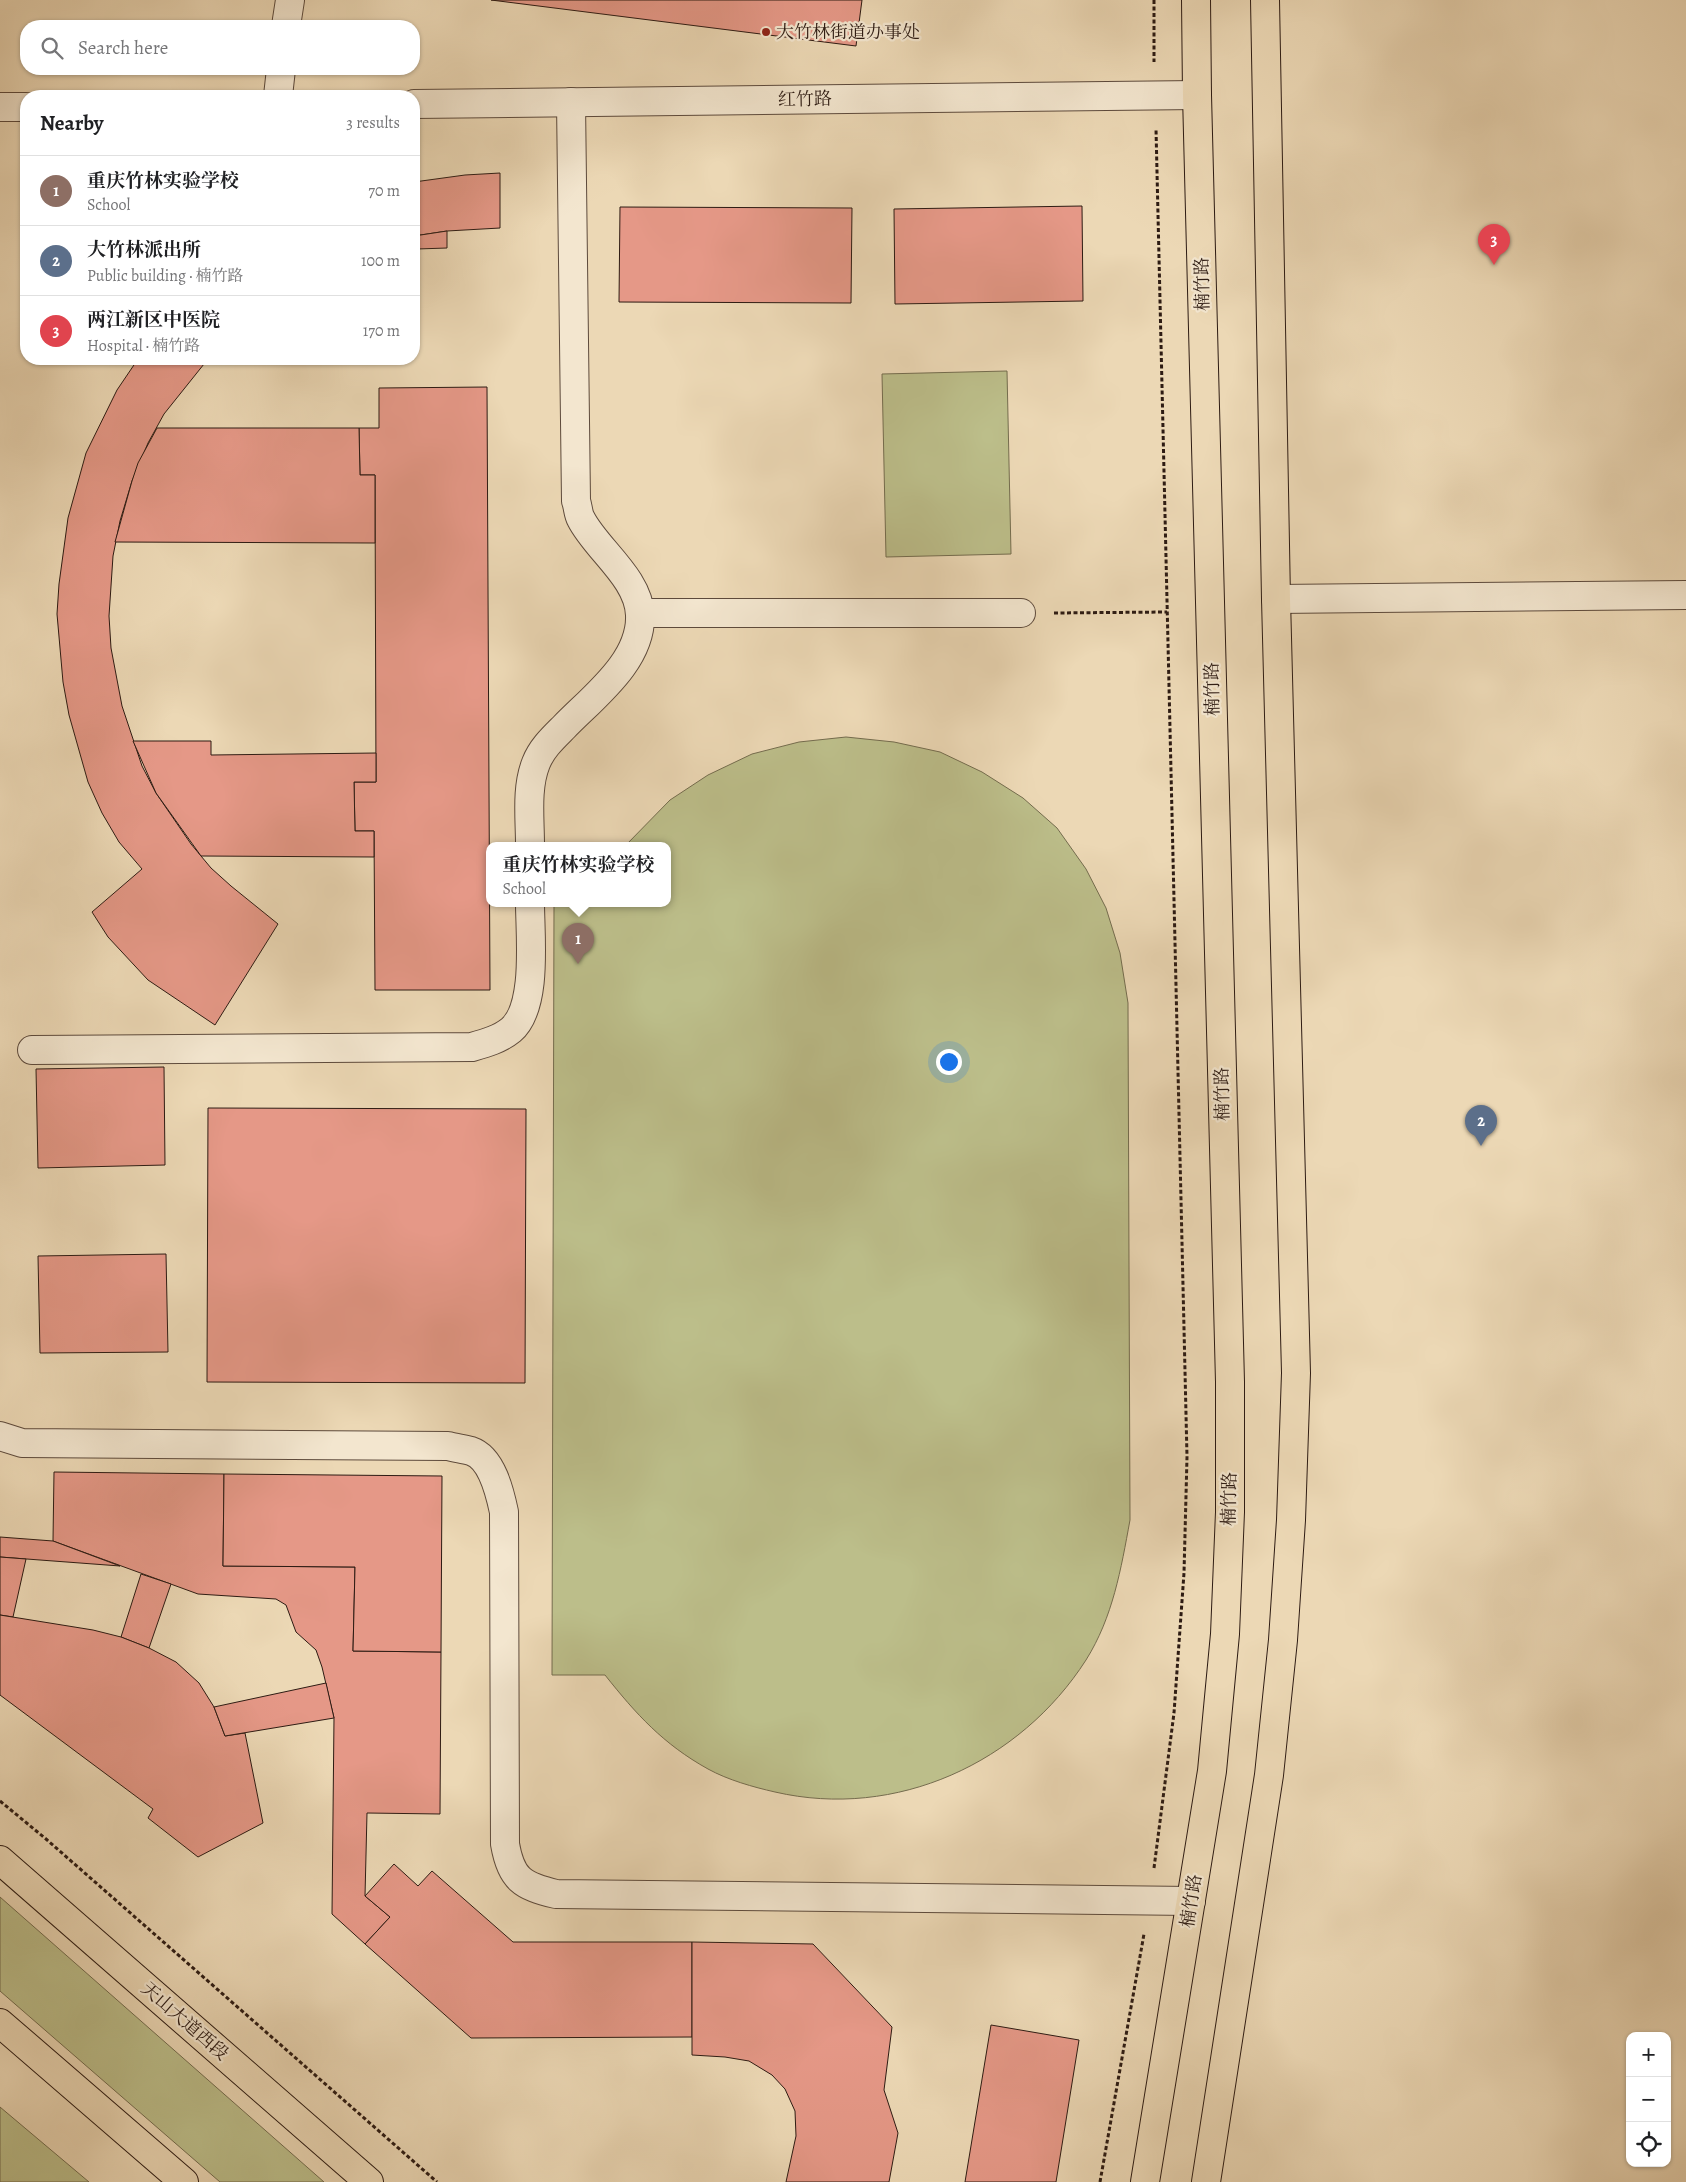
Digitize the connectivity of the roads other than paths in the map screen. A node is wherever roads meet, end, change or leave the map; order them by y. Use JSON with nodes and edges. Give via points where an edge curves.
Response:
{"nodes":[{"id":1,"x":290,"y":0,"type":"edge"},
{"id":2,"x":1196,"y":0,"type":"edge"},
{"id":3,"x":1265,"y":0,"type":"edge"},
{"id":4,"x":287,"y":20,"type":"edge"},
{"id":5,"x":280,"y":75,"type":"edge"},
{"id":6,"x":279,"y":90,"type":"edge"},
{"id":7,"x":1197,"y":95,"type":"junction"},
{"id":8,"x":571,"y":102,"type":"junction"},
{"id":9,"x":420,"y":104,"type":"edge"},
{"id":10,"x":0,"y":107,"type":"edge"},
{"id":11,"x":20,"y":107,"type":"edge"},
{"id":12,"x":1686,"y":595,"type":"edge"},
{"id":13,"x":1276,"y":599,"type":"junction"},
{"id":14,"x":640,"y":613,"type":"junction"},
{"id":15,"x":1020,"y":613,"type":"road end"},
{"id":16,"x":530,"y":842,"type":"edge"},
{"id":17,"x":530,"y":907,"type":"edge"},
{"id":18,"x":32,"y":1050,"type":"dead end"},
{"id":19,"x":0,"y":1436,"type":"edge"},
{"id":20,"x":0,"y":1860,"type":"edge"},
{"id":21,"x":1191,"y":1900,"type":"junction"},
{"id":22,"x":0,"y":2024,"type":"edge"},
{"id":23,"x":184,"y":2182,"type":"edge"},
{"id":24,"x":369,"y":2182,"type":"edge"},
{"id":25,"x":1145,"y":2182,"type":"edge"},
{"id":26,"x":1206,"y":2182,"type":"edge"}],
"edges":[{"from":1,"to":4,"type":"street"},
{"from":2,"to":7,"type":"main road","name":"楠竹路"},
{"from":3,"to":13,"type":"main road"},
{"from":5,"to":6,"type":"street"},
{"from":7,"to":8,"type":"street","name":"红竹路"},
{"from":7,"to":21,"type":"main road","name":"楠竹路","via":[[1230,1382],[1230,1512],[1225,1634],[1212,1771]]},
{"from":8,"to":9,"type":"street","name":"红竹路"},
{"from":8,"to":14,"type":"street","via":[[576,501],[581,519],[635,593]]},
{"from":10,"to":11,"type":"street"},
{"from":12,"to":13,"type":"street"},
{"from":13,"to":26,"type":"main road","via":[[1296,1373],[1291,1520],[1269,1775]]},
{"from":14,"to":15,"type":"street"},
{"from":14,"to":16,"type":"street","via":[[639,632],[632,651],[619,670],[546,745],[536,762],[530,783]]},
{"from":17,"to":18,"type":"street","via":[[530,989],[524,1011],[512,1029],[492,1041],[472,1047]]},
{"from":19,"to":21,"type":"street","via":[[22,1443],[448,1446],[473,1451],[490,1468],[500,1489],[504,1512],[505,1844],[508,1863],[516,1876],[528,1885],[556,1894]]},
{"from":20,"to":24,"type":"main road","name":"天山大道西段"},
{"from":21,"to":25,"type":"main road","name":"楠竹路"},
{"from":22,"to":23,"type":"main road"}]}
